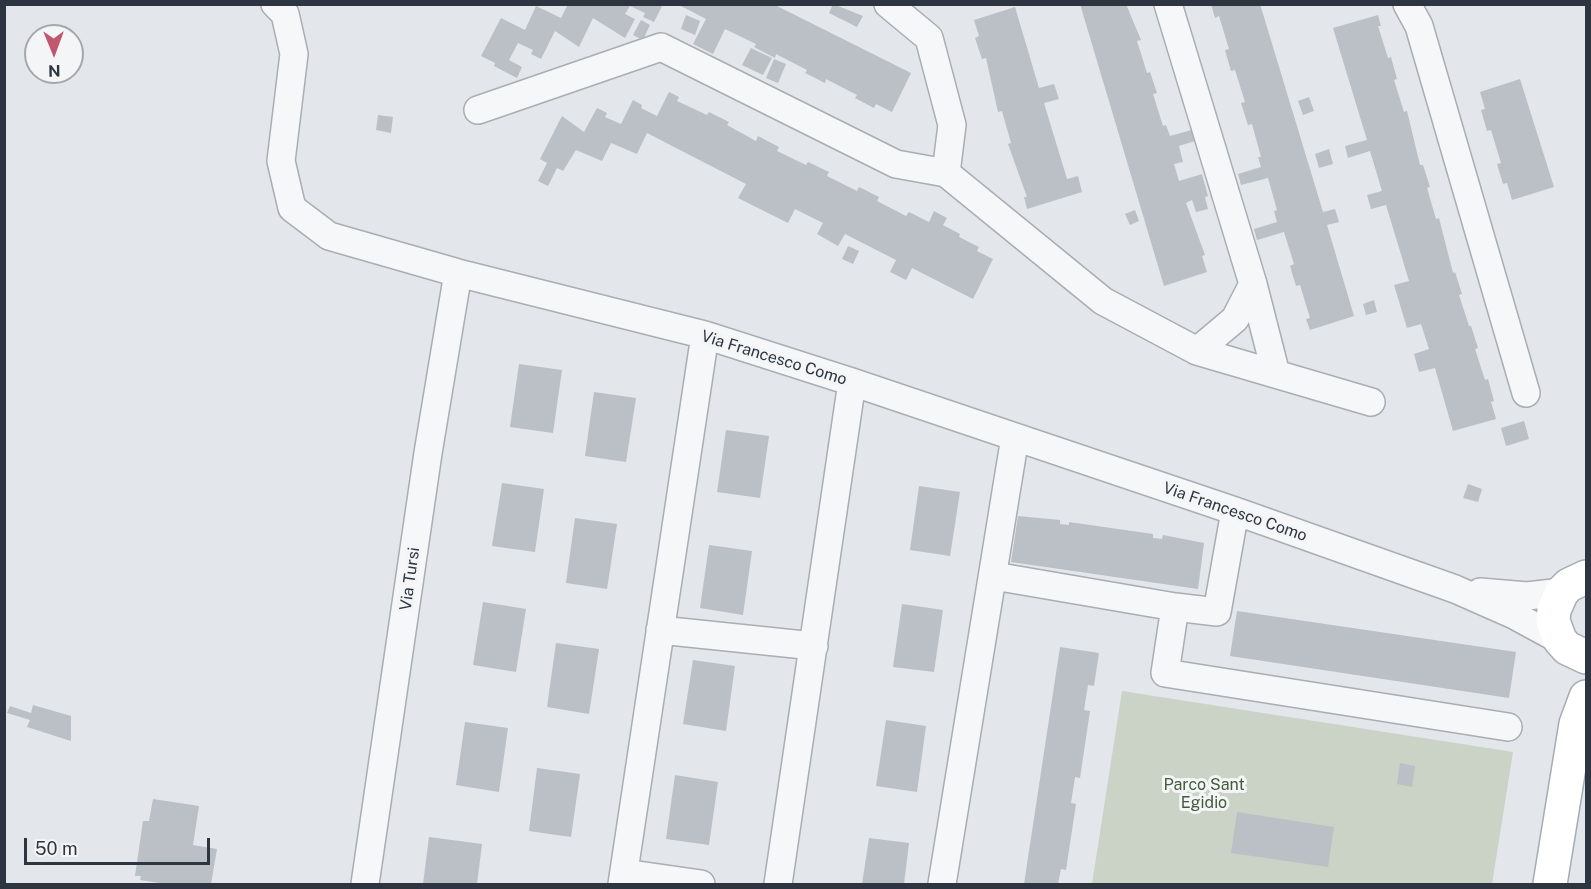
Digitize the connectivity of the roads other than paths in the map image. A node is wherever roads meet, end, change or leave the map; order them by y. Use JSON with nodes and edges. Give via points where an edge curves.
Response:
{"nodes":[{"id":1,"x":1168,"y":4,"type":"edge"},
{"id":2,"x":1407,"y":4,"type":"edge"},
{"id":3,"x":894,"y":5,"type":"edge"},
{"id":4,"x":289,"y":8,"type":"edge"},
{"id":5,"x":478,"y":110,"type":"dead end"},
{"id":6,"x":946,"y":173,"type":"junction"},
{"id":7,"x":458,"y":273,"type":"junction"},
{"id":8,"x":1252,"y":284,"type":"junction"},
{"id":9,"x":705,"y":335,"type":"junction"},
{"id":10,"x":1197,"y":351,"type":"junction"},
{"id":11,"x":1276,"y":374,"type":"junction"},
{"id":12,"x":852,"y":382,"type":"junction"},
{"id":13,"x":1526,"y":393,"type":"dead end"},
{"id":14,"x":1371,"y":402,"type":"dead end"},
{"id":15,"x":1015,"y":437,"type":"junction"},
{"id":16,"x":1235,"y":511,"type":"junction"},
{"id":17,"x":994,"y":576,"type":"junction"},
{"id":18,"x":1576,"y":578,"type":"edge"},
{"id":19,"x":1455,"y":589,"type":"junction"},
{"id":20,"x":1175,"y":607,"type":"junction"},
{"id":21,"x":660,"y":630,"type":"junction"},
{"id":22,"x":814,"y":646,"type":"junction"},
{"id":23,"x":1571,"y":648,"type":"edge"},
{"id":24,"x":1583,"y":711,"type":"edge"},
{"id":25,"x":1508,"y":727,"type":"dead end"},
{"id":26,"x":623,"y":879,"type":"edge"},
{"id":27,"x":365,"y":885,"type":"edge"},
{"id":28,"x":700,"y":885,"type":"edge"},
{"id":29,"x":778,"y":885,"type":"edge"},
{"id":30,"x":942,"y":885,"type":"edge"},
{"id":31,"x":1550,"y":885,"type":"edge"}],
"edges":[{"from":1,"to":8,"type":"street"},
{"from":2,"to":13,"type":"street","via":[[1419,26]]},
{"from":3,"to":6,"type":"street","via":[[929,38],[952,125]]},
{"from":4,"to":7,"type":"street","name":"Via Francesco Como","via":[[294,54],[281,161],[292,208],[329,236]]},
{"from":5,"to":6,"type":"street","via":[[661,47],[896,164]]},
{"from":6,"to":10,"type":"street","via":[[1103,302]]},
{"from":7,"to":9,"type":"street","name":"Via Francesco Como"},
{"from":7,"to":27,"type":"street","name":"Via Tursi"},
{"from":8,"to":10,"type":"street","via":[[1235,319]]},
{"from":8,"to":11,"type":"street"},
{"from":9,"to":12,"type":"street","name":"Via Francesco Como"},
{"from":9,"to":21,"type":"street"},
{"from":10,"to":11,"type":"street"},
{"from":11,"to":14,"type":"street"},
{"from":12,"to":15,"type":"street","name":"Via Francesco Como"},
{"from":12,"to":22,"type":"street"},
{"from":15,"to":16,"type":"street","name":"Via Francesco Como"},
{"from":15,"to":17,"type":"street"},
{"from":16,"to":19,"type":"street","name":"Via Francesco Como"},
{"from":16,"to":20,"type":"street","via":[[1217,612]]},
{"from":17,"to":20,"type":"street"},
{"from":17,"to":30,"type":"street"},
{"from":18,"to":19,"type":"street","name":"Via Francesco Como","via":[[1527,596]]},
{"from":18,"to":23,"type":"main road","via":[[1554,610],[1553,621]]},
{"from":19,"to":23,"type":"street","name":"Via Francesco Como","via":[[1514,615]]},
{"from":20,"to":25,"type":"street","via":[[1165,673]]},
{"from":21,"to":22,"type":"street"},
{"from":21,"to":26,"type":"street"},
{"from":22,"to":29,"type":"street"},
{"from":23,"to":24,"type":"main road"},
{"from":24,"to":31,"type":"main road"},
{"from":26,"to":28,"type":"street"}]}
